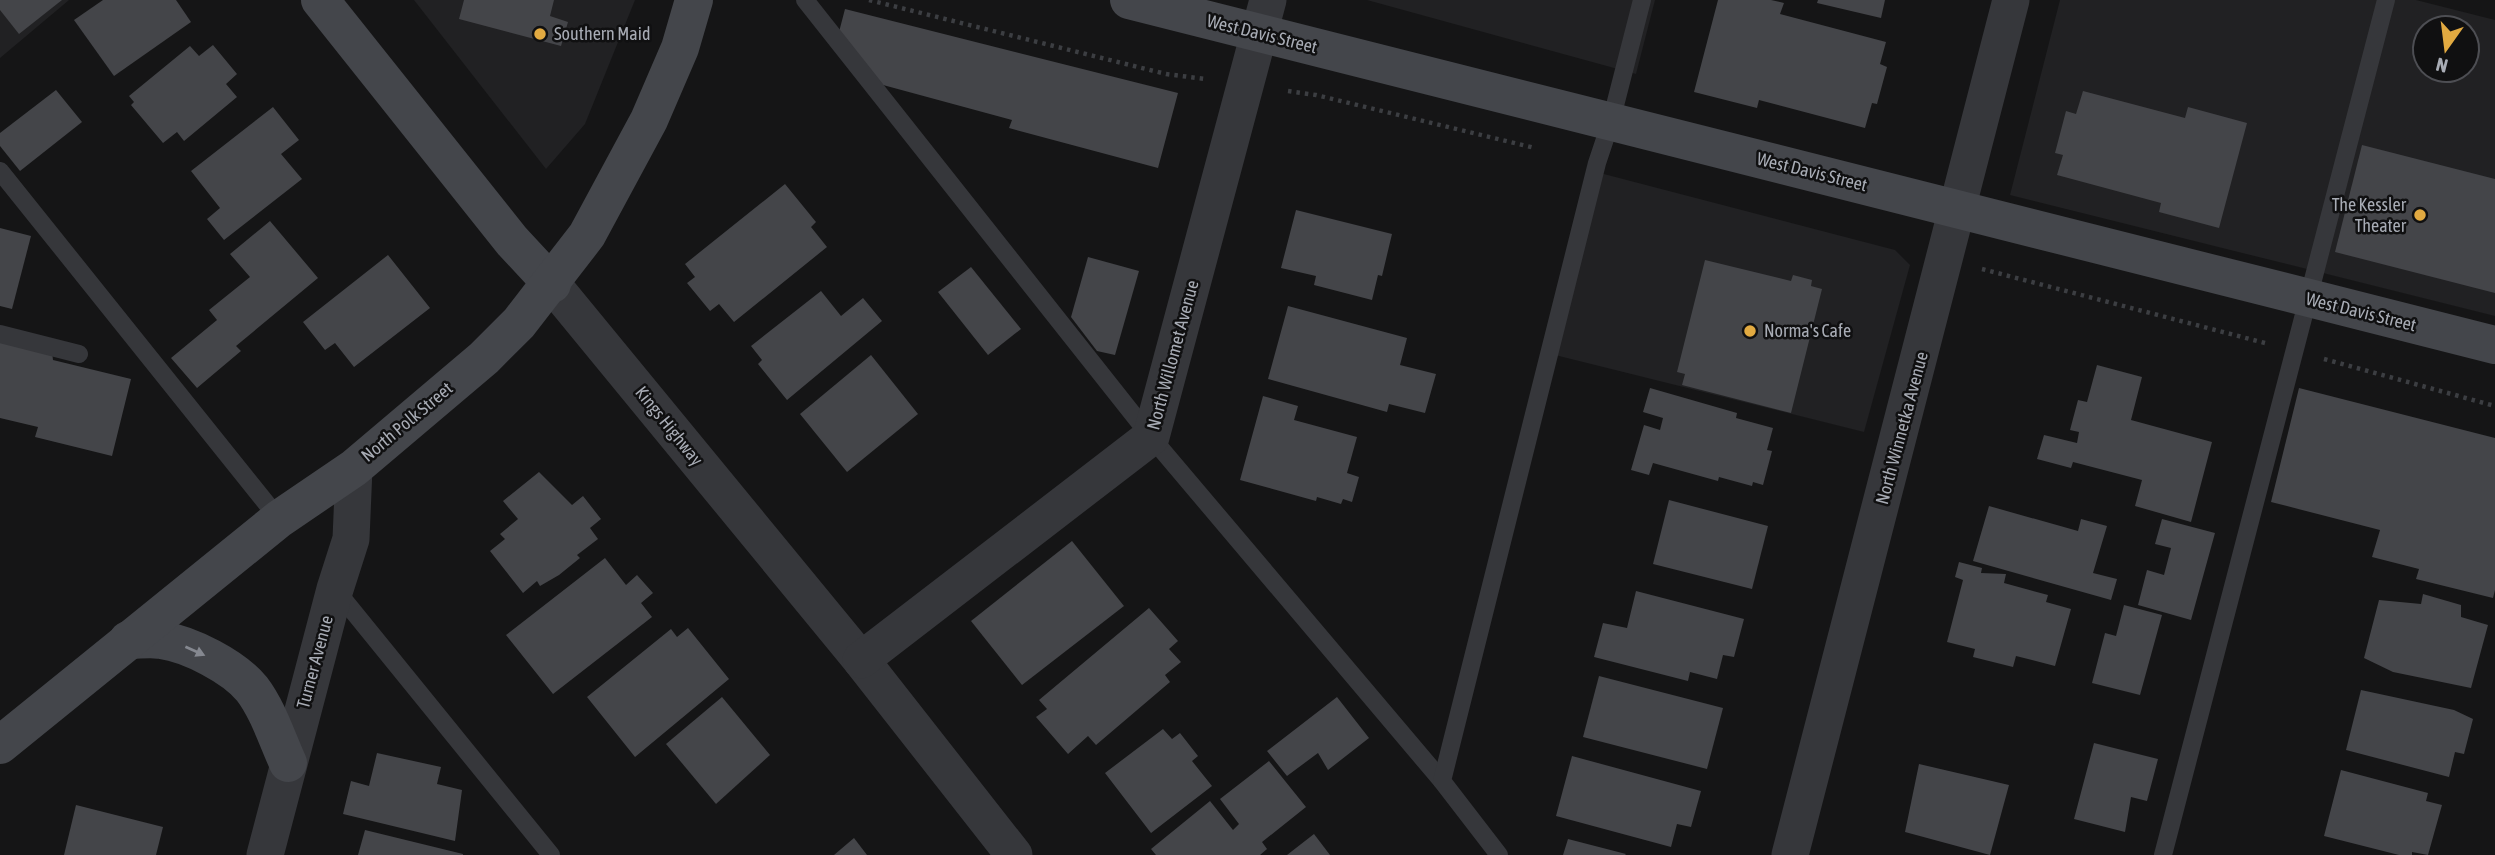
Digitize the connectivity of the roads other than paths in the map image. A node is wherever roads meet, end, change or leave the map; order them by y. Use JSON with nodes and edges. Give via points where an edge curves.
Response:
{"nodes":[{"id":1,"x":320,"y":0,"type":"edge"},
{"id":2,"x":694,"y":0,"type":"edge"},
{"id":3,"x":805,"y":0,"type":"edge"},
{"id":4,"x":1642,"y":0,"type":"edge"},
{"id":5,"x":2011,"y":0,"type":"edge"},
{"id":6,"x":2386,"y":0,"type":"edge"},
{"id":7,"x":1147,"y":2,"type":"edge"},
{"id":8,"x":1263,"y":17,"type":"edge"},
{"id":9,"x":1611,"y":121,"type":"junction"},
{"id":10,"x":0,"y":171,"type":"edge"},
{"id":11,"x":1958,"y":209,"type":"junction"},
{"id":12,"x":552,"y":284,"type":"junction"},
{"id":13,"x":2309,"y":299,"type":"junction"},
{"id":14,"x":0,"y":334,"type":"edge"},
{"id":15,"x":2495,"y":345,"type":"edge"},
{"id":16,"x":79,"y":354,"type":"dead end"},
{"id":17,"x":1151,"y":437,"type":"junction"},
{"id":18,"x":354,"y":468,"type":"junction"},
{"id":19,"x":279,"y":519,"type":"junction"},
{"id":20,"x":335,"y":589,"type":"junction"},
{"id":21,"x":128,"y":640,"type":"junction"},
{"id":22,"x":861,"y":660,"type":"junction"},
{"id":23,"x":0,"y":745,"type":"edge"},
{"id":24,"x":288,"y":764,"type":"junction"},
{"id":25,"x":1442,"y":781,"type":"junction"},
{"id":26,"x":265,"y":855,"type":"edge"},
{"id":27,"x":551,"y":855,"type":"edge"},
{"id":28,"x":1014,"y":855,"type":"edge"},
{"id":29,"x":1499,"y":855,"type":"edge"},
{"id":30,"x":1790,"y":855,"type":"edge"},
{"id":31,"x":2163,"y":855,"type":"edge"}],
"edges":[{"from":1,"to":12,"type":"main road","name":"Kings Highway","via":[[512,241]]},
{"from":2,"to":12,"type":"main road","name":"North Polk Street","via":[[680,48],[649,120],[587,235]]},
{"from":3,"to":17,"type":"lane"},
{"from":4,"to":9,"type":"lane"},
{"from":5,"to":11,"type":"street","name":"North Winnetka Avenue"},
{"from":6,"to":13,"type":"lane"},
{"from":7,"to":8,"type":"main road","name":"West Davis Street"},
{"from":8,"to":9,"type":"main road","name":"West Davis Street"},
{"from":8,"to":17,"type":"street","name":"North Willomet Avenue"},
{"from":9,"to":11,"type":"main road","name":"West Davis Street"},
{"from":9,"to":25,"type":"lane"},
{"from":10,"to":19,"type":"lane"},
{"from":11,"to":13,"type":"main road","name":"West Davis Street"},
{"from":11,"to":30,"type":"street","name":"North Winnetka Avenue"},
{"from":12,"to":18,"type":"main road","name":"North Polk Street","via":[[484,358]]},
{"from":12,"to":22,"type":"street","name":"Kings Highway"},
{"from":13,"to":15,"type":"main road","name":"West Davis Street"},
{"from":13,"to":31,"type":"lane"},
{"from":14,"to":16,"type":"lane"},
{"from":17,"to":22,"type":"street","name":"North Willomet Avenue"},
{"from":17,"to":25,"type":"lane"},
{"from":18,"to":19,"type":"main road","name":"North Polk Street"},
{"from":18,"to":20,"type":"street","name":"Turner Avenue","via":[[351,539]]},
{"from":19,"to":21,"type":"main road","name":"North Polk Street"},
{"from":20,"to":24,"type":"street","name":"Turner Avenue"},
{"from":20,"to":27,"type":"lane"},
{"from":21,"to":23,"type":"main road","name":"North Polk Street"},
{"from":21,"to":24,"type":"main road","one_way":true,"via":[[186,646],[218,662],[251,688]]},
{"from":22,"to":28,"type":"street","name":"Kings Highway"},
{"from":24,"to":26,"type":"street","name":"Turner Avenue"},
{"from":25,"to":29,"type":"lane"}]}
